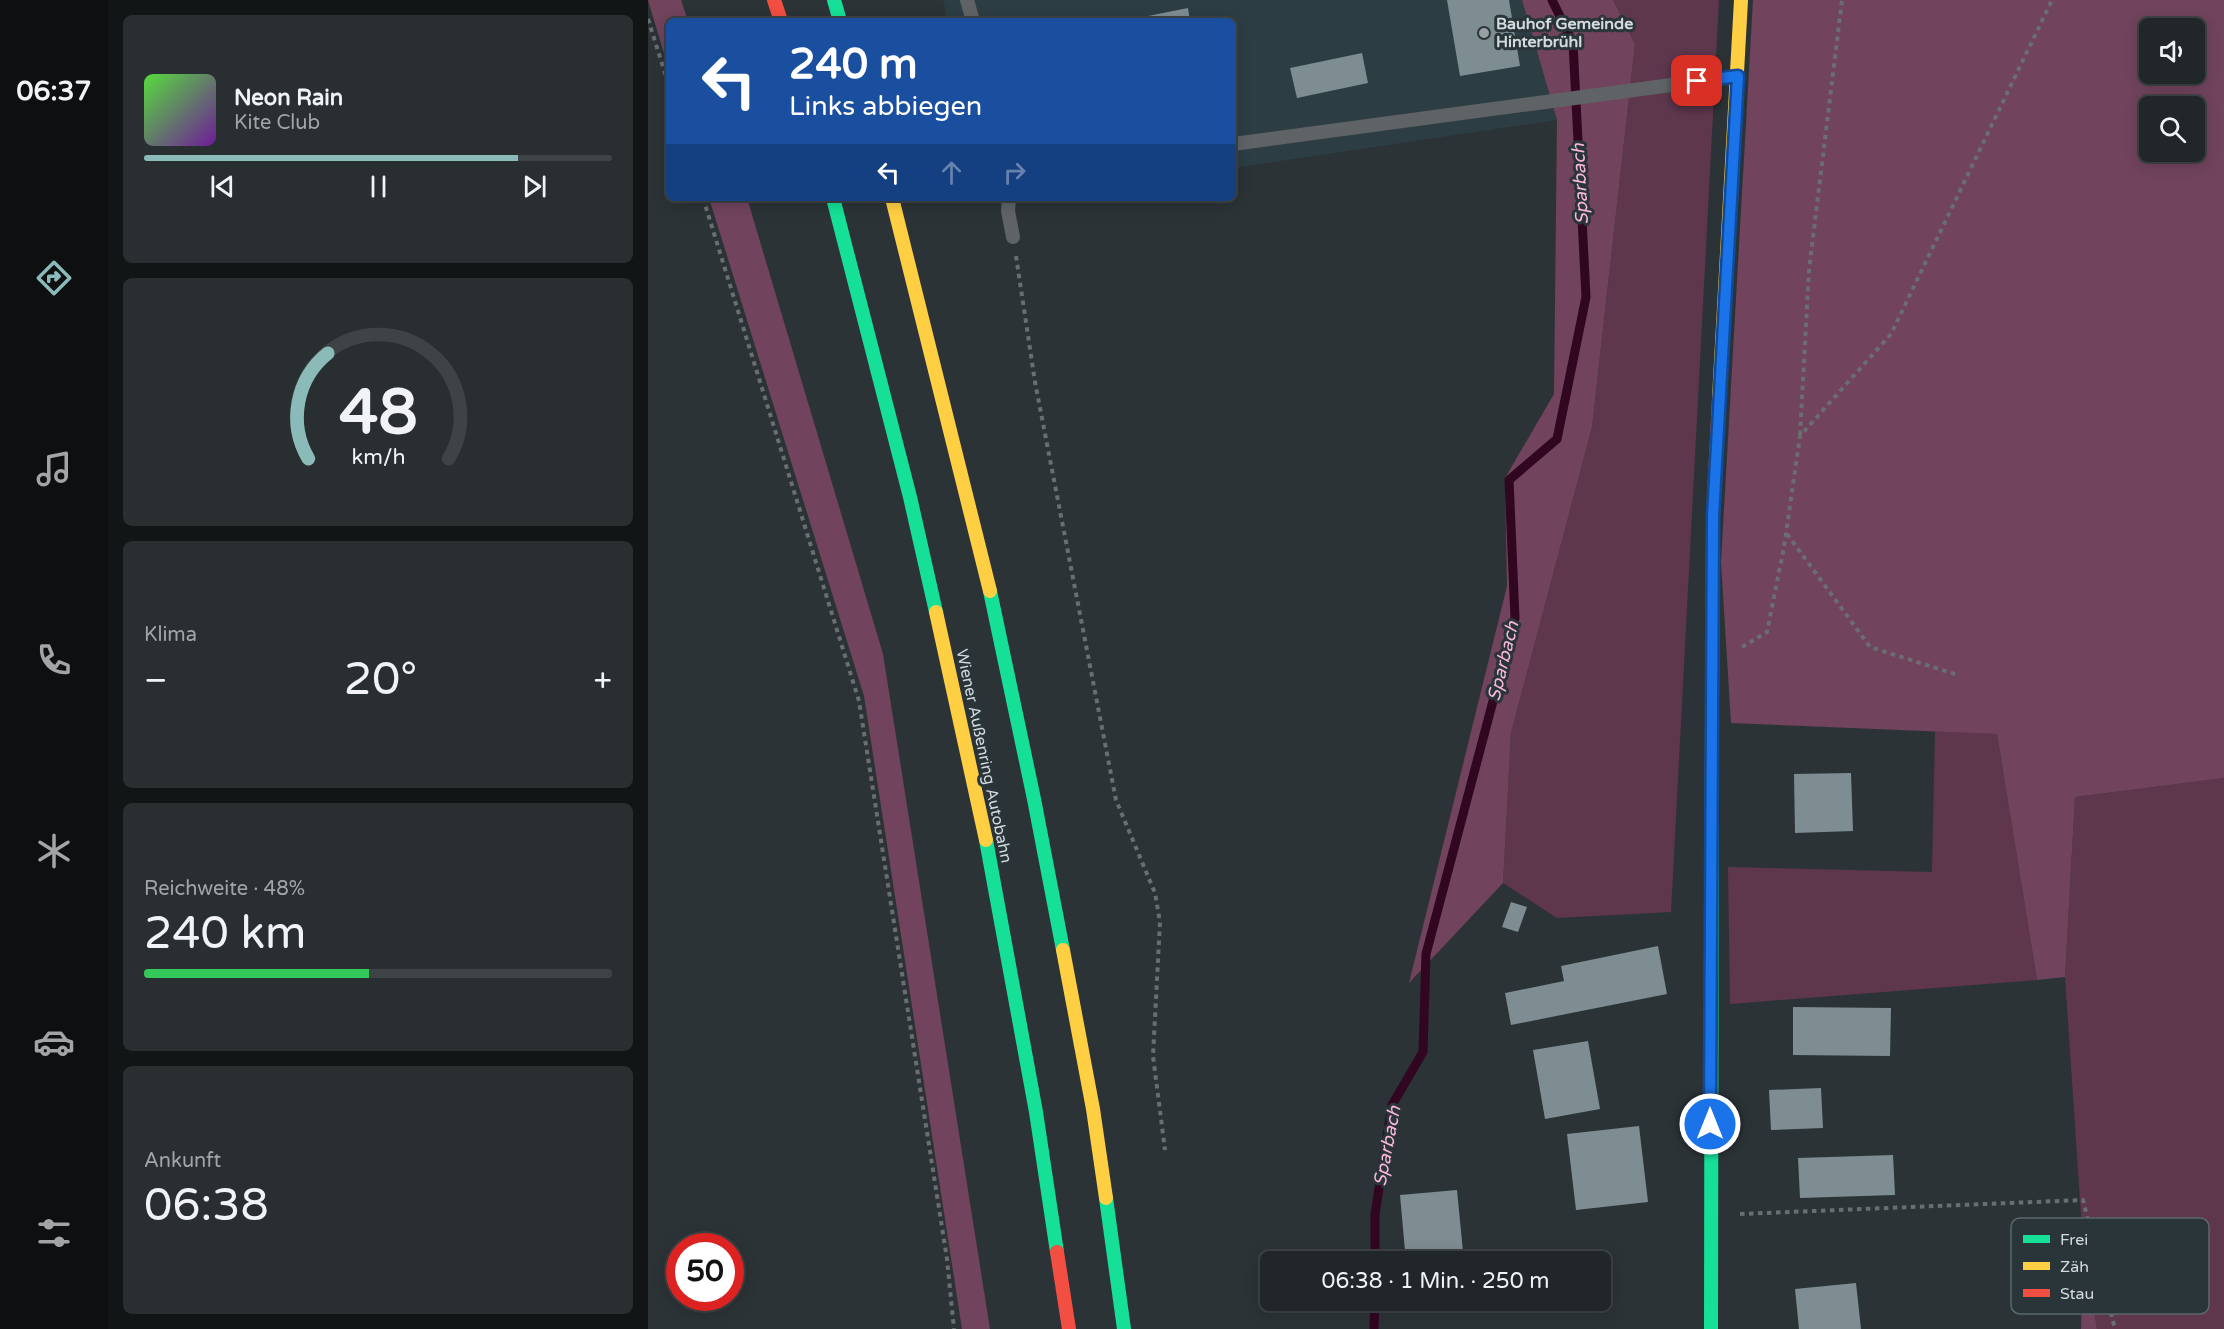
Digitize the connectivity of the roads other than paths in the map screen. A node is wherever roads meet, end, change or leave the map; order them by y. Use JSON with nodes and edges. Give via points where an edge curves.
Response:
{"nodes":[{"id":1,"x":774,"y":0,"type":"edge"},
{"id":2,"x":834,"y":0,"type":"edge"},
{"id":3,"x":967,"y":0,"type":"edge"},
{"id":4,"x":1741,"y":0,"type":"edge"},
{"id":5,"x":780,"y":18,"type":"edge"},
{"id":6,"x":839,"y":18,"type":"edge"},
{"id":7,"x":972,"y":18,"type":"edge"},
{"id":8,"x":1738,"y":76,"type":"junction"},
{"id":9,"x":1236,"y":144,"type":"edge"},
{"id":10,"x":834,"y":201,"type":"edge"},
{"id":11,"x":893,"y":201,"type":"edge"},
{"id":12,"x":1009,"y":201,"type":"edge"},
{"id":13,"x":1013,"y":237,"type":"road end"},
{"id":14,"x":1069,"y":1329,"type":"edge"},
{"id":15,"x":1124,"y":1329,"type":"edge"},
{"id":16,"x":1711,"y":1329,"type":"edge"}],
"edges":[{"from":1,"to":5,"type":"main road"},
{"from":2,"to":6,"type":"main road"},
{"from":3,"to":7,"type":"lane"},
{"from":4,"to":8,"type":"main road"},
{"from":8,"to":9,"type":"lane"},
{"from":8,"to":16,"type":"main road","via":[[1713,516]]},
{"from":10,"to":14,"type":"main road","name":"Wiener Außenring Autobahn","via":[[907,486],[981,810],[1036,1112]]},
{"from":11,"to":15,"type":"main road","via":[[980,546],[1034,799],[1093,1109]]},
{"from":12,"to":13,"type":"lane"}]}
